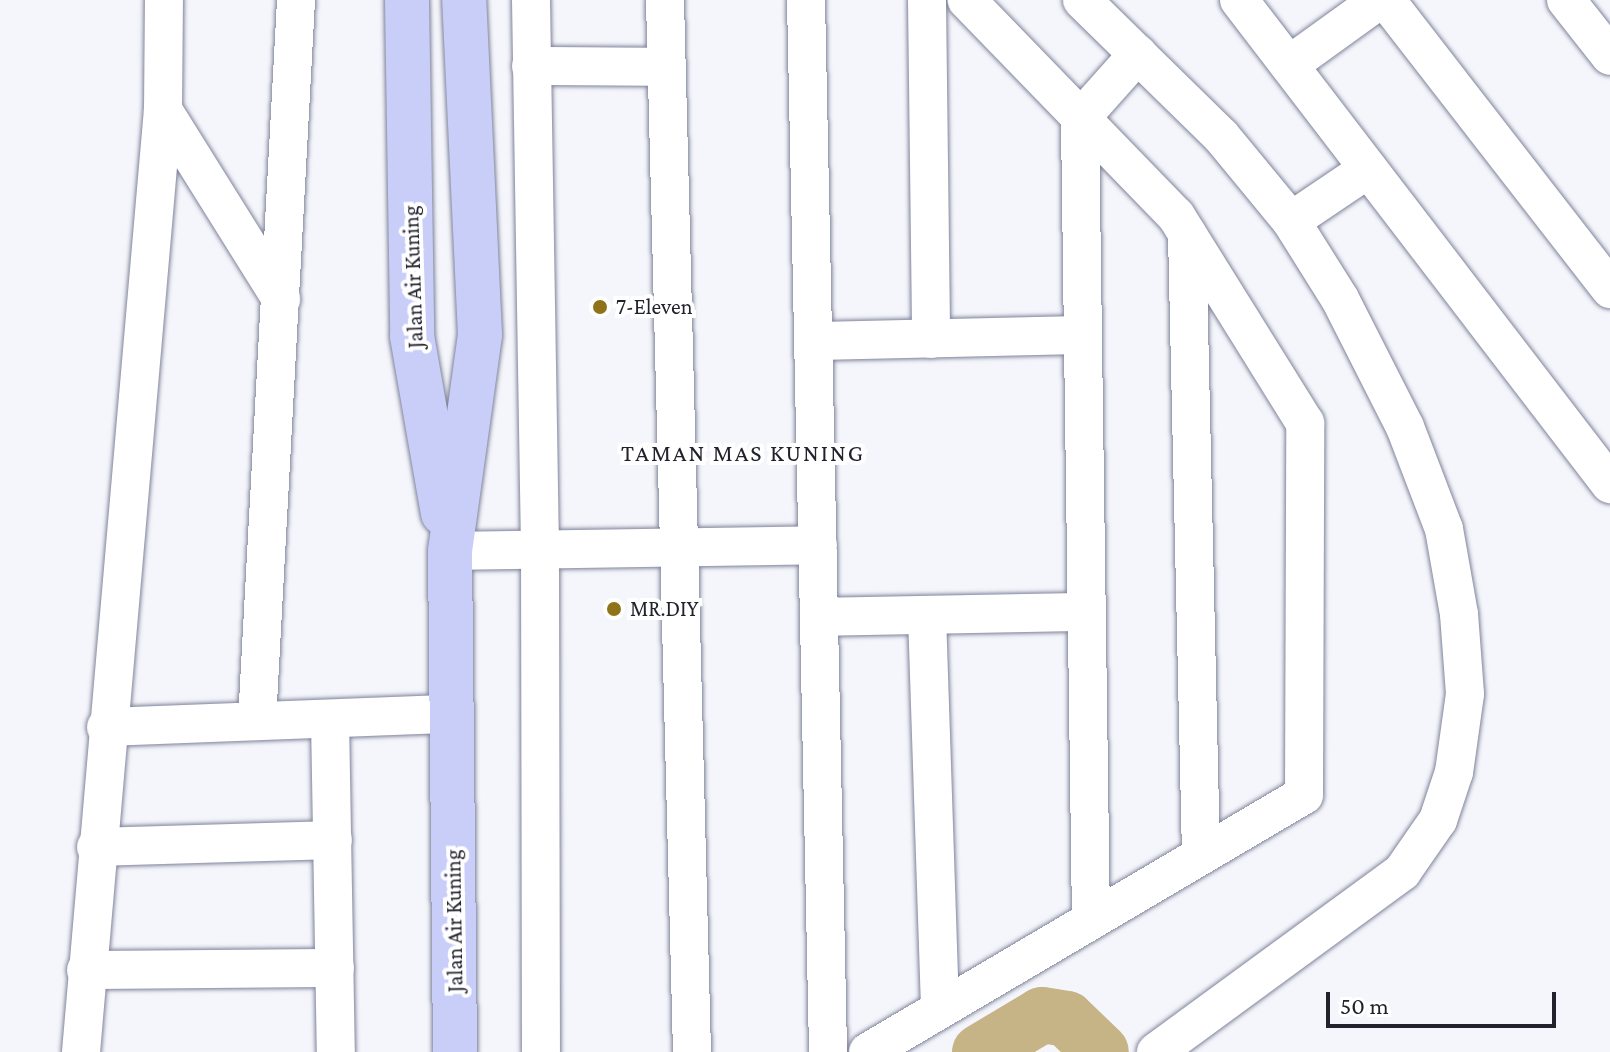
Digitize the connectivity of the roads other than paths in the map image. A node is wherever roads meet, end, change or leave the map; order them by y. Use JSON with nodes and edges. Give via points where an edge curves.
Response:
{"nodes":[{"id":1,"x":164,"y":0,"type":"edge"},
{"id":2,"x":296,"y":0,"type":"edge"},
{"id":3,"x":407,"y":0,"type":"edge"},
{"id":4,"x":464,"y":0,"type":"edge"},
{"id":5,"x":531,"y":0,"type":"edge"},
{"id":6,"x":665,"y":0,"type":"edge"},
{"id":7,"x":806,"y":0,"type":"edge"},
{"id":8,"x":927,"y":0,"type":"edge"},
{"id":9,"x":967,"y":0,"type":"edge"},
{"id":10,"x":1082,"y":0,"type":"edge"},
{"id":11,"x":1239,"y":0,"type":"edge"},
{"id":12,"x":1379,"y":0,"type":"edge"},
{"id":13,"x":1386,"y":0,"type":"edge"},
{"id":14,"x":1566,"y":0,"type":"edge"},
{"id":15,"x":1138,"y":54,"type":"junction"},
{"id":16,"x":1610,"y":56,"type":"edge"},
{"id":17,"x":1289,"y":65,"type":"junction"},
{"id":18,"x":531,"y":66,"type":"junction"},
{"id":19,"x":666,"y":67,"type":"junction"},
{"id":20,"x":163,"y":110,"type":"junction"},
{"id":21,"x":1080,"y":119,"type":"junction"},
{"id":22,"x":1368,"y":169,"type":"junction"},
{"id":23,"x":1291,"y":221,"type":"junction"},
{"id":24,"x":1187,"y":233,"type":"junction"},
{"id":25,"x":1610,"y":289,"type":"edge"},
{"id":26,"x":281,"y":299,"type":"junction"},
{"id":27,"x":1083,"y":335,"type":"junction"},
{"id":28,"x":931,"y":339,"type":"junction"},
{"id":29,"x":815,"y":341,"type":"junction"},
{"id":30,"x":1609,"y":480,"type":"edge"},
{"id":31,"x":818,"y":545,"type":"junction"},
{"id":32,"x":679,"y":547,"type":"junction"},
{"id":33,"x":540,"y":549,"type":"junction"},
{"id":34,"x":450,"y":551,"type":"junction"},
{"id":35,"x":1086,"y":612,"type":"junction"},
{"id":36,"x":927,"y":615,"type":"junction"},
{"id":37,"x":819,"y":617,"type":"junction"},
{"id":38,"x":452,"y":714,"type":"junction"},
{"id":39,"x":330,"y":719,"type":"junction"},
{"id":40,"x":257,"y":721,"type":"junction"},
{"id":41,"x":106,"y":727,"type":"junction"},
{"id":42,"x":333,"y":840,"type":"junction"},
{"id":43,"x":96,"y":847,"type":"junction"},
{"id":44,"x":1201,"y":855,"type":"junction"},
{"id":45,"x":1091,"y":920,"type":"junction"},
{"id":46,"x":335,"y":968,"type":"junction"},
{"id":47,"x":86,"y":970,"type":"junction"},
{"id":48,"x":940,"y":1009,"type":"junction"},
{"id":49,"x":81,"y":1052,"type":"edge"},
{"id":50,"x":336,"y":1052,"type":"edge"},
{"id":51,"x":455,"y":1052,"type":"edge"},
{"id":52,"x":541,"y":1052,"type":"edge"},
{"id":53,"x":692,"y":1052,"type":"edge"},
{"id":54,"x":828,"y":1052,"type":"edge"},
{"id":55,"x":868,"y":1052,"type":"edge"},
{"id":56,"x":1156,"y":1052,"type":"edge"}],
"edges":[{"from":1,"to":20,"type":"street"},
{"from":2,"to":26,"type":"street"},
{"from":3,"to":34,"type":"main road","name":"Jalan Air Kuning","via":[[412,336]]},
{"from":4,"to":34,"type":"main road","name":"Jalan Air Kuning","via":[[480,335]]},
{"from":5,"to":18,"type":"street"},
{"from":6,"to":19,"type":"street"},
{"from":7,"to":29,"type":"street"},
{"from":8,"to":28,"type":"street"},
{"from":9,"to":21,"type":"street"},
{"from":10,"to":15,"type":"street"},
{"from":11,"to":17,"type":"street"},
{"from":12,"to":17,"type":"street"},
{"from":13,"to":25,"type":"street"},
{"from":14,"to":16,"type":"street"},
{"from":15,"to":21,"type":"street"},
{"from":15,"to":23,"type":"street","via":[[1221,136]]},
{"from":17,"to":22,"type":"street"},
{"from":18,"to":19,"type":"street"},
{"from":18,"to":33,"type":"street"},
{"from":19,"to":32,"type":"street"},
{"from":20,"to":26,"type":"street"},
{"from":20,"to":41,"type":"street"},
{"from":21,"to":24,"type":"street"},
{"from":21,"to":27,"type":"street"},
{"from":22,"to":23,"type":"street"},
{"from":22,"to":30,"type":"street"},
{"from":23,"to":56,"type":"street","via":[[1340,299],[1405,427],[1444,529],[1459,614],[1465,694],[1454,772],[1438,820],[1402,872]]},
{"from":24,"to":44,"type":"street"},
{"from":24,"to":44,"type":"street","via":[[1305,423],[1304,795]]},
{"from":26,"to":40,"type":"street"},
{"from":27,"to":28,"type":"street"},
{"from":27,"to":35,"type":"street"},
{"from":28,"to":29,"type":"street"},
{"from":29,"to":31,"type":"street"},
{"from":31,"to":32,"type":"street"},
{"from":31,"to":37,"type":"street"},
{"from":32,"to":33,"type":"street"},
{"from":32,"to":53,"type":"street"},
{"from":33,"to":34,"type":"street"},
{"from":33,"to":52,"type":"street"},
{"from":34,"to":38,"type":"main road","name":"Jalan Air Kuning"},
{"from":35,"to":36,"type":"street"},
{"from":35,"to":45,"type":"street"},
{"from":36,"to":37,"type":"street"},
{"from":36,"to":48,"type":"street"},
{"from":37,"to":54,"type":"street"},
{"from":38,"to":39,"type":"street"},
{"from":38,"to":51,"type":"main road","name":"Jalan Air Kuning"},
{"from":39,"to":40,"type":"street"},
{"from":39,"to":42,"type":"street"},
{"from":40,"to":41,"type":"street"},
{"from":41,"to":43,"type":"street"},
{"from":42,"to":43,"type":"street"},
{"from":42,"to":46,"type":"street"},
{"from":43,"to":47,"type":"street"},
{"from":44,"to":45,"type":"street"},
{"from":45,"to":48,"type":"street"},
{"from":46,"to":47,"type":"street"},
{"from":46,"to":50,"type":"street"},
{"from":47,"to":49,"type":"street"},
{"from":48,"to":55,"type":"street"}]}
